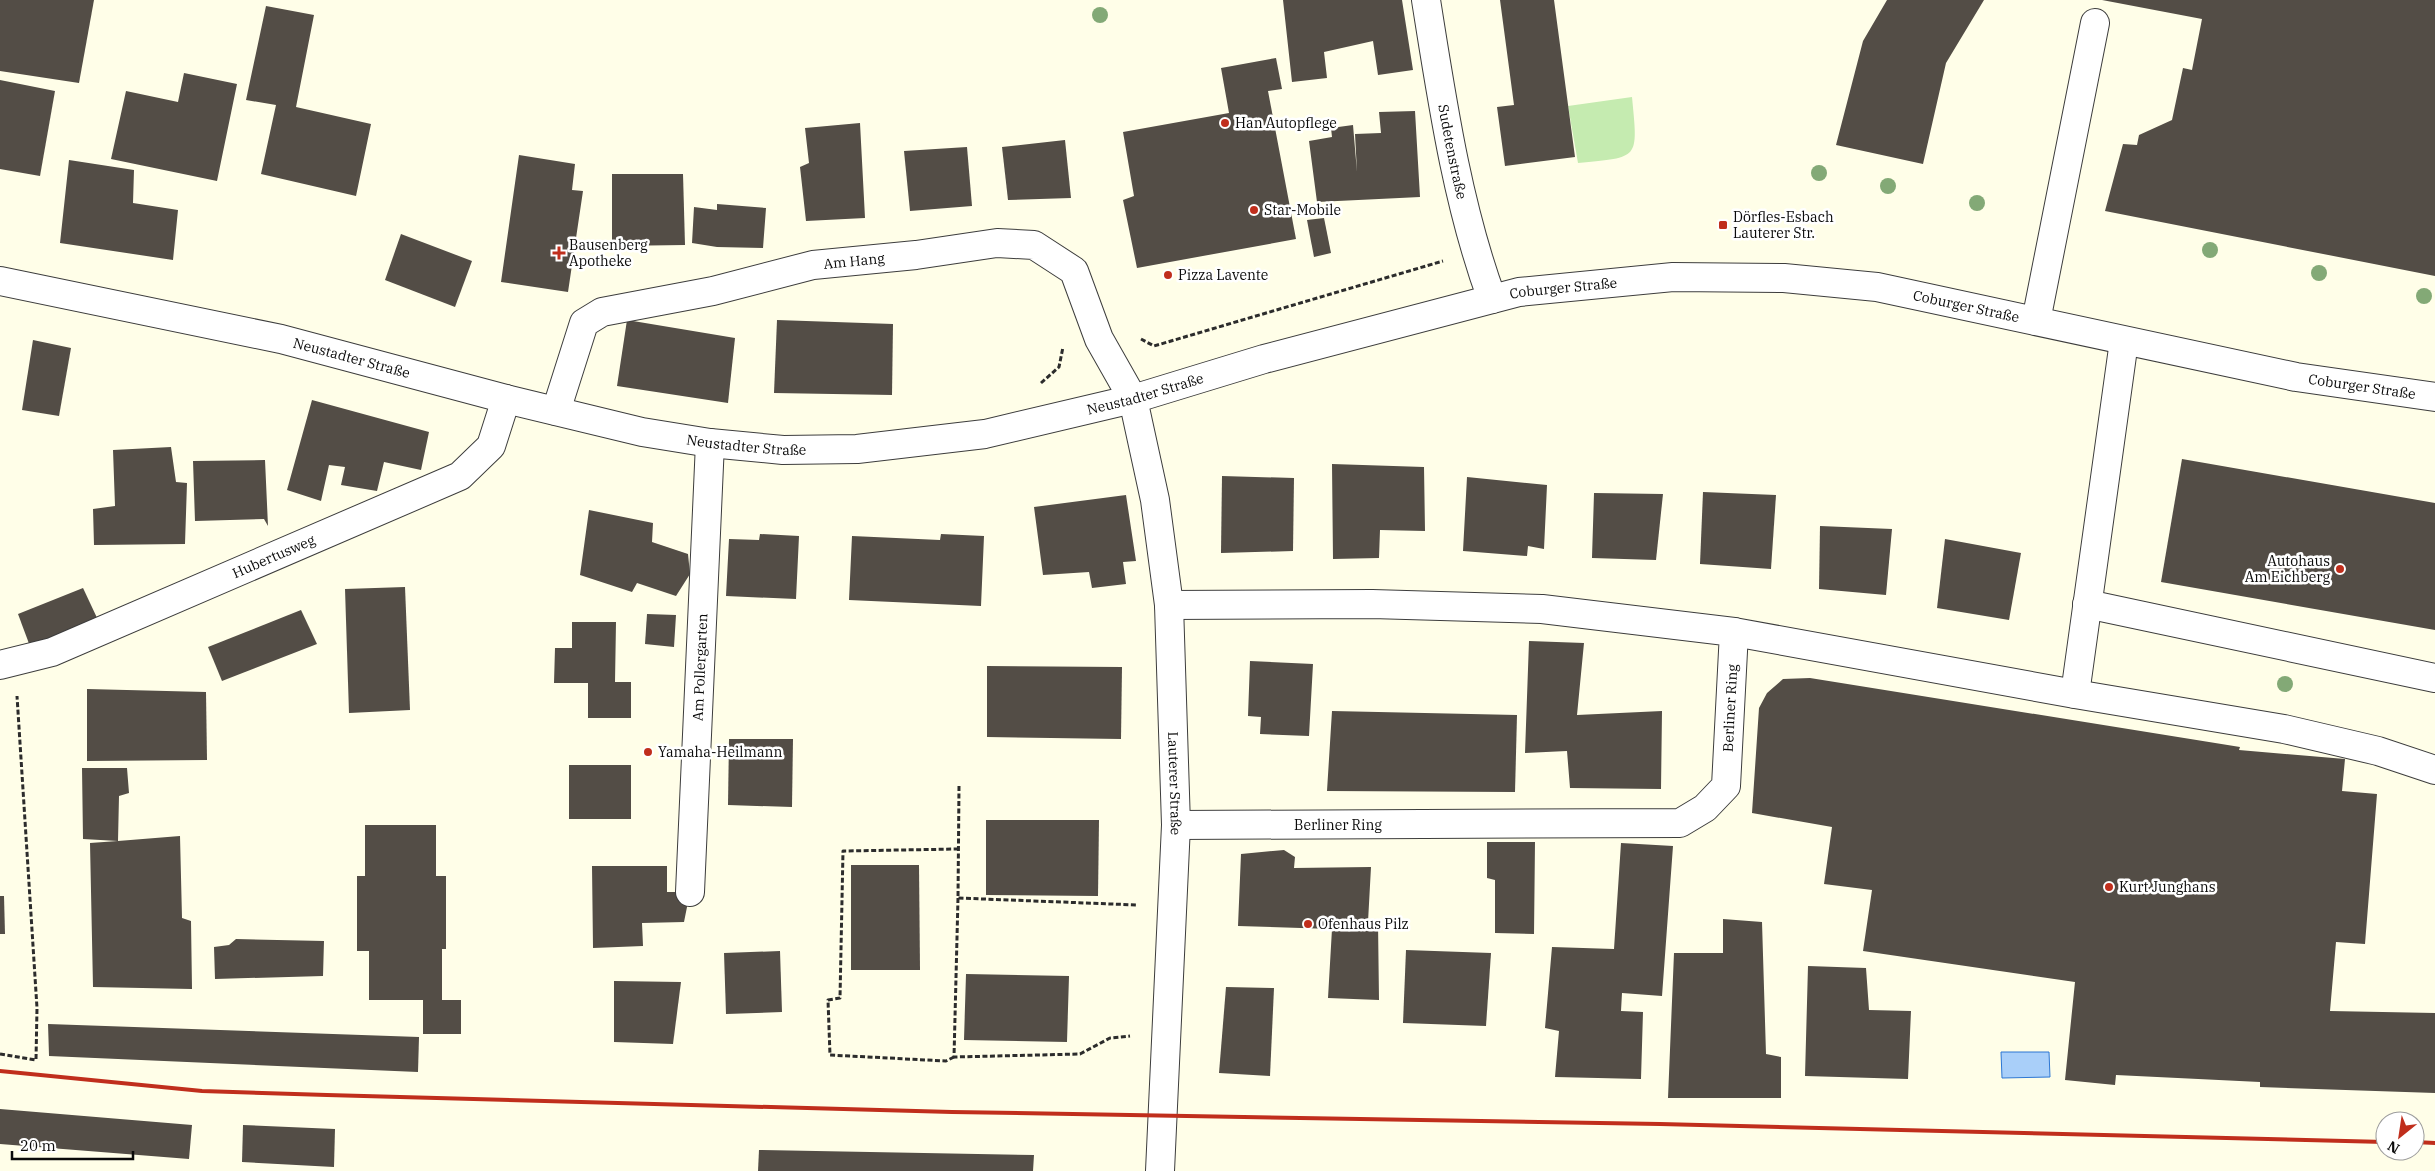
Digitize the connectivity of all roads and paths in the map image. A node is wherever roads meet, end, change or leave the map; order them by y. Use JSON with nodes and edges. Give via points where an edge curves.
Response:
{"nodes":[{"id":1,"x":1426,"y":0,"type":"edge"},
{"id":2,"x":2095,"y":23,"type":"dead end"},
{"id":3,"x":1474,"y":252,"type":"junction"},
{"id":4,"x":0,"y":281,"type":"edge"},
{"id":5,"x":1492,"y":299,"type":"junction"},
{"id":6,"x":2036,"y":321,"type":"junction"},
{"id":7,"x":1099,"y":339,"type":"junction"},
{"id":8,"x":2124,"y":341,"type":"junction"},
{"id":9,"x":1031,"y":385,"type":"dead end"},
{"id":10,"x":2435,"y":397,"type":"edge"},
{"id":11,"x":506,"y":399,"type":"junction"},
{"id":12,"x":1133,"y":399,"type":"junction"},
{"id":13,"x":556,"y":411,"type":"junction"},
{"id":14,"x":710,"y":443,"type":"junction"},
{"id":15,"x":2087,"y":604,"type":"junction"},
{"id":16,"x":1169,"y":605,"type":"junction"},
{"id":17,"x":1734,"y":632,"type":"junction"},
{"id":18,"x":7,"y":663,"type":"edge"},
{"id":19,"x":2435,"y":678,"type":"edge"},
{"id":20,"x":2075,"y":694,"type":"junction"},
{"id":21,"x":2435,"y":770,"type":"edge"},
{"id":22,"x":958,"y":786,"type":"dead end"},
{"id":23,"x":1176,"y":826,"type":"junction"},
{"id":24,"x":958,"y":849,"type":"junction"},
{"id":25,"x":690,"y":892,"type":"dead end"},
{"id":26,"x":958,"y":898,"type":"junction"},
{"id":27,"x":1172,"y":906,"type":"junction"},
{"id":28,"x":1166,"y":1034,"type":"junction"},
{"id":29,"x":0,"y":1054,"type":"edge"},
{"id":30,"x":954,"y":1057,"type":"junction"},
{"id":31,"x":1160,"y":1171,"type":"edge"}],
"edges":[{"from":1,"to":3,"type":"street","name":"Sudetenstraße","via":[[1440,88]]},
{"from":2,"to":6,"type":"street"},
{"from":3,"to":5,"type":"street","name":"Sudetenstraße"},
{"from":3,"to":7,"type":"path","via":[[1154,346],[1128,333]]},
{"from":4,"to":11,"type":"street","name":"Neustadter Straße","via":[[281,339]]},
{"from":5,"to":6,"type":"street","name":"Coburger Straße","via":[[1519,292],[1673,277],[1784,278],[1876,287]]},
{"from":5,"to":12,"type":"street","name":"Neustadter Straße","via":[[1273,357]]},
{"from":6,"to":8,"type":"street","name":"Coburger Straße"},
{"from":7,"to":9,"type":"path","via":[[1065,337],[1059,367],[1041,383]]},
{"from":7,"to":12,"type":"street","name":"Am Hang"},
{"from":7,"to":13,"type":"street","name":"Am Hang","via":[[1074,271],[1034,245],[997,243],[812,265],[713,290],[602,312],[584,323]]},
{"from":8,"to":10,"type":"street","name":"Coburger Straße","via":[[2296,377]]},
{"from":8,"to":15,"type":"street"},
{"from":11,"to":13,"type":"street","name":"Neustadter Straße"},
{"from":11,"to":18,"type":"street","name":"Hubertusweg","via":[[491,446],[460,476],[52,652]]},
{"from":12,"to":14,"type":"street","name":"Neustadter Straße","via":[[985,434],[857,449],[783,450]]},
{"from":12,"to":16,"type":"street","name":"Lauterer Straße","via":[[1155,500]]},
{"from":13,"to":14,"type":"street","name":"Neustadter Straße","via":[[642,432]]},
{"from":14,"to":25,"type":"street","name":"Am Pollergarten"},
{"from":15,"to":19,"type":"street"},
{"from":15,"to":20,"type":"street"},
{"from":16,"to":17,"type":"street","via":[[1372,604],[1542,609]]},
{"from":16,"to":23,"type":"street","name":"Lauterer Straße"},
{"from":17,"to":20,"type":"street"},
{"from":17,"to":23,"type":"street","name":"Berliner Ring","via":[[1726,786],[1705,808],[1680,823]]},
{"from":18,"to":29,"type":"path","via":[[38,1008],[36,1060]]},
{"from":20,"to":21,"type":"street","via":[[2284,729],[2378,751]]},
{"from":22,"to":24,"type":"path"},
{"from":23,"to":27,"type":"street","name":"Lauterer Straße"},
{"from":24,"to":26,"type":"path"},
{"from":24,"to":30,"type":"path","via":[[843,852],[840,998],[828,1000],[830,1055],[946,1060]]},
{"from":26,"to":27,"type":"path"},
{"from":26,"to":30,"type":"path"},
{"from":27,"to":28,"type":"street","name":"Lauterer Straße"},
{"from":28,"to":30,"type":"path","via":[[1110,1038],[1080,1054]]},
{"from":28,"to":31,"type":"street","name":"Lauterer Straße"}]}
